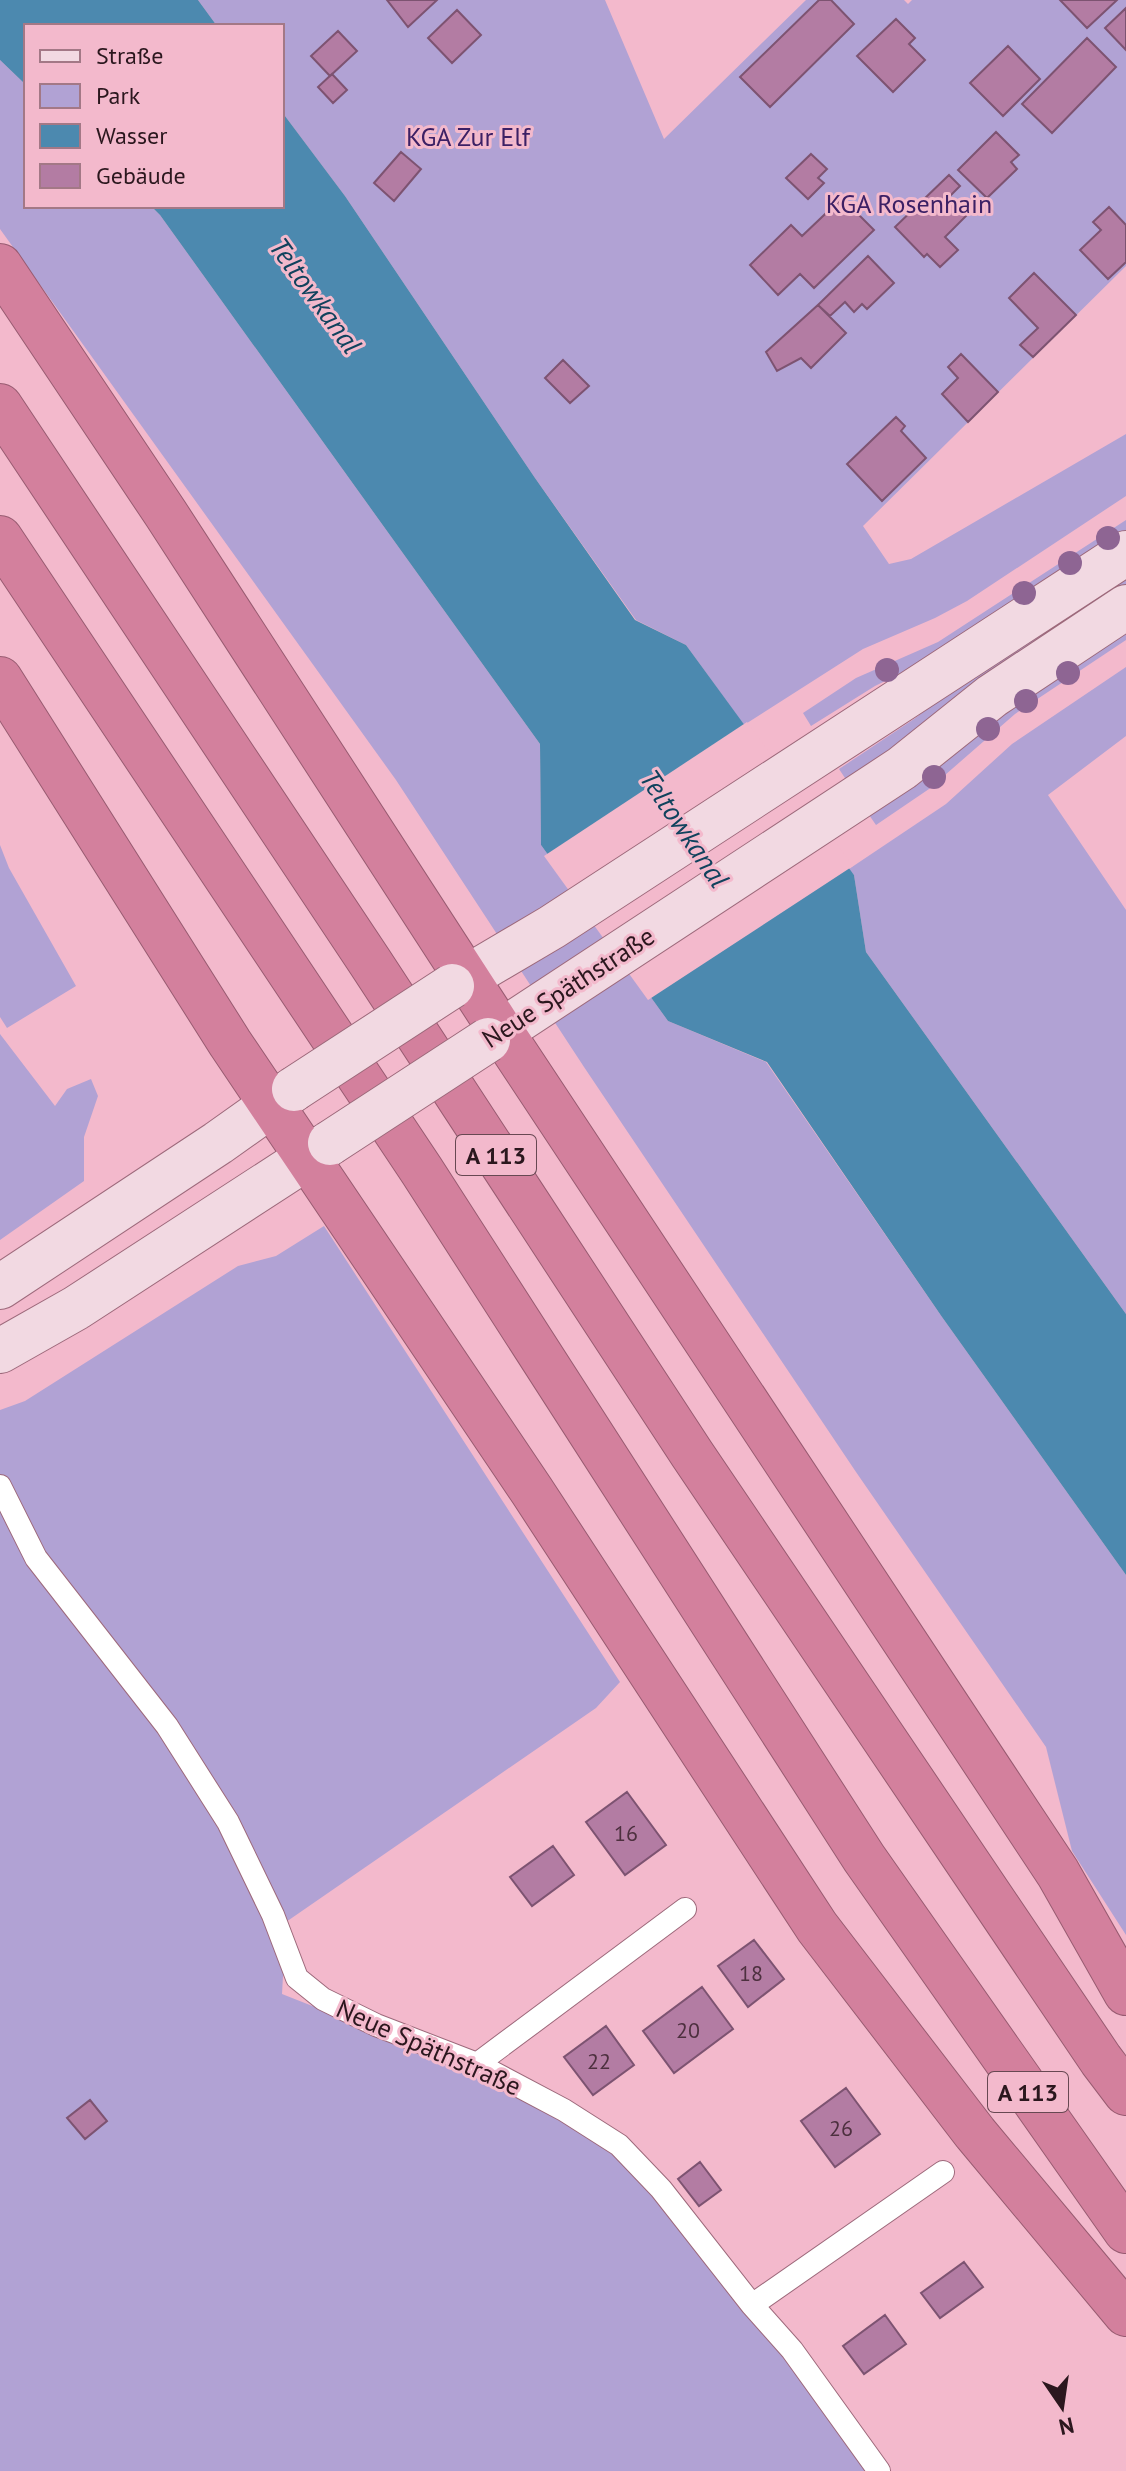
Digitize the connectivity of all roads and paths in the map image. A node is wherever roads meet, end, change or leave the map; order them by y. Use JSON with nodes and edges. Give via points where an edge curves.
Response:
{"nodes":[{"id":1,"x":0,"y":266,"type":"edge"},
{"id":2,"x":0,"y":406,"type":"edge"},
{"id":3,"x":0,"y":538,"type":"edge"},
{"id":4,"x":1126,"y":553,"type":"edge"},
{"id":5,"x":1126,"y":607,"type":"edge"},
{"id":6,"x":0,"y":679,"type":"edge"},
{"id":7,"x":459,"y":982,"type":"junction"},
{"id":8,"x":494,"y":1035,"type":"junction"},
{"id":9,"x":283,"y":1097,"type":"junction"},
{"id":10,"x":319,"y":1151,"type":"junction"},
{"id":11,"x":0,"y":1287,"type":"edge"},
{"id":12,"x":0,"y":1351,"type":"edge"},
{"id":13,"x":0,"y":1486,"type":"edge"},
{"id":14,"x":685,"y":1909,"type":"dead end"},
{"id":15,"x":1126,"y":1993,"type":"edge"},
{"id":16,"x":477,"y":2064,"type":"junction"},
{"id":17,"x":1126,"y":2093,"type":"edge"},
{"id":18,"x":943,"y":2172,"type":"dead end"},
{"id":19,"x":1126,"y":2231,"type":"edge"},
{"id":20,"x":752,"y":2305,"type":"junction"},
{"id":21,"x":1126,"y":2314,"type":"edge"},
{"id":22,"x":879,"y":2471,"type":"edge"}],
"edges":[{"from":1,"to":7,"type":"highway","via":[[166,514]]},
{"from":2,"to":17,"type":"highway","number":"A 113","via":[[692,1454]]},
{"from":3,"to":19,"type":"highway","number":"A 113","via":[[422,1171],[864,1858]]},
{"from":4,"to":7,"type":"main road"},
{"from":5,"to":8,"type":"main road","name":"Neue Späthstraße","via":[[992,696],[858,797]]},
{"from":6,"to":9,"type":"highway","via":[[230,1043]]},
{"from":7,"to":8,"type":"highway"},
{"from":7,"to":9,"type":"main road","bridge":true},
{"from":8,"to":10,"type":"main road","name":"Neue Späthstraße","bridge":true},
{"from":8,"to":15,"type":"highway","via":[[1058,1873]]},
{"from":9,"to":10,"type":"highway"},
{"from":9,"to":11,"type":"main road"},
{"from":10,"to":12,"type":"main road","name":"Neue Späthstraße"},
{"from":10,"to":21,"type":"highway","via":[[532,1491],[817,1927],[975,2133]]},
{"from":13,"to":16,"type":"lane","name":"Neue Späthstraße","via":[[36,1558],[167,1726],[228,1822],[297,1978],[323,1999],[376,2025]]},
{"from":14,"to":16,"type":"lane"},
{"from":16,"to":20,"type":"lane","name":"Neue Späthstraße","via":[[619,2145],[661,2189]]},
{"from":18,"to":20,"type":"lane"},
{"from":20,"to":22,"type":"lane","name":"Neue Späthstraße","via":[[792,2350]]}]}
